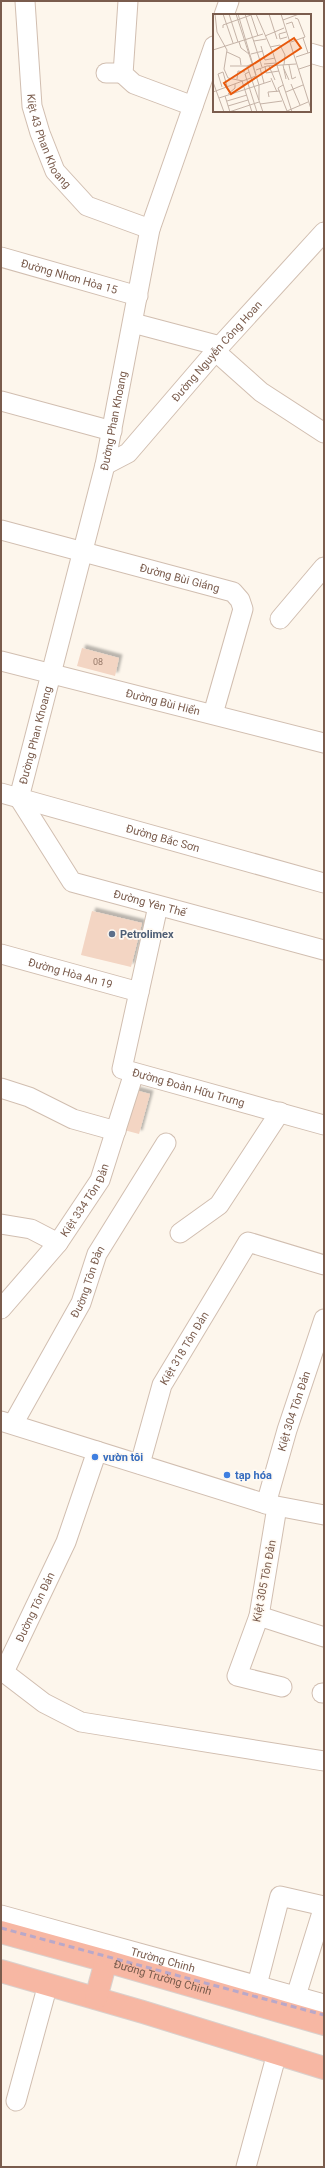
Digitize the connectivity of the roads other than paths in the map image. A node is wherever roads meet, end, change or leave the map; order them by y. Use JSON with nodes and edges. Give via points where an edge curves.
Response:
{"nodes":[{"id":1,"x":25,"y":1,"type":"edge"},
{"id":2,"x":128,"y":1,"type":"edge"},
{"id":3,"x":229,"y":1,"type":"edge"},
{"id":4,"x":224,"y":14,"type":"edge"},
{"id":5,"x":213,"y":49,"type":"edge"},
{"id":6,"x":311,"y":53,"type":"edge"},
{"id":7,"x":324,"y":57,"type":"edge"},
{"id":8,"x":193,"y":106,"type":"junction"},
{"id":9,"x":150,"y":229,"type":"junction"},
{"id":10,"x":324,"y":232,"type":"edge"},
{"id":11,"x":1,"y":257,"type":"edge"},
{"id":12,"x":138,"y":296,"type":"junction"},
{"id":13,"x":133,"y":323,"type":"junction"},
{"id":14,"x":218,"y":348,"type":"junction"},
{"id":15,"x":1,"y":401,"type":"edge"},
{"id":16,"x":112,"y":431,"type":"junction"},
{"id":17,"x":324,"y":432,"type":"edge"},
{"id":18,"x":105,"y":465,"type":"junction"},
{"id":19,"x":1,"y":530,"type":"edge"},
{"id":20,"x":84,"y":552,"type":"junction"},
{"id":21,"x":324,"y":567,"type":"edge"},
{"id":22,"x":280,"y":619,"type":"dead end"},
{"id":23,"x":1,"y":661,"type":"edge"},
{"id":24,"x":52,"y":675,"type":"junction"},
{"id":25,"x":213,"y":714,"type":"junction"},
{"id":26,"x":324,"y":743,"type":"edge"},
{"id":27,"x":1,"y":793,"type":"edge"},
{"id":28,"x":19,"y":798,"type":"junction"},
{"id":29,"x":324,"y":883,"type":"edge"},
{"id":30,"x":158,"y":906,"type":"junction"},
{"id":31,"x":324,"y":950,"type":"edge"},
{"id":32,"x":1,"y":954,"type":"edge"},
{"id":33,"x":139,"y":992,"type":"junction"},
{"id":34,"x":134,"y":1073,"type":"junction"},
{"id":35,"x":1,"y":1088,"type":"edge"},
{"id":36,"x":280,"y":1112,"type":"junction"},
{"id":37,"x":324,"y":1125,"type":"edge"},
{"id":38,"x":116,"y":1131,"type":"junction"},
{"id":39,"x":166,"y":1143,"type":"dead end"},
{"id":40,"x":1,"y":1224,"type":"edge"},
{"id":41,"x":180,"y":1233,"type":"dead end"},
{"id":42,"x":58,"y":1242,"type":"junction"},
{"id":43,"x":324,"y":1265,"type":"edge"},
{"id":44,"x":1,"y":1309,"type":"edge"},
{"id":45,"x":324,"y":1319,"type":"edge"},
{"id":46,"x":7,"y":1422,"type":"edge"},
{"id":47,"x":97,"y":1450,"type":"junction"},
{"id":48,"x":140,"y":1464,"type":"junction"},
{"id":49,"x":272,"y":1506,"type":"junction"},
{"id":50,"x":324,"y":1515,"type":"edge"},
{"id":51,"x":259,"y":1616,"type":"junction"},
{"id":52,"x":324,"y":1637,"type":"edge"},
{"id":53,"x":3,"y":1671,"type":"edge"},
{"id":54,"x":282,"y":1687,"type":"dead end"},
{"id":55,"x":324,"y":1761,"type":"edge"},
{"id":56,"x":324,"y":1906,"type":"edge"},
{"id":57,"x":1,"y":1915,"type":"edge"},
{"id":58,"x":1,"y":1932,"type":"edge"},
{"id":59,"x":106,"y":1960,"type":"junction"},
{"id":60,"x":1,"y":1971,"type":"edge"},
{"id":61,"x":48,"y":1984,"type":"junction"},
{"id":62,"x":257,"y":1985,"type":"junction"},
{"id":63,"x":296,"y":1996,"type":"junction"},
{"id":64,"x":96,"y":1998,"type":"junction"},
{"id":65,"x":324,"y":2004,"type":"edge"},
{"id":66,"x":324,"y":2024,"type":"edge"},
{"id":67,"x":277,"y":2053,"type":"junction"},
{"id":68,"x":324,"y":2068,"type":"edge"},
{"id":69,"x":16,"y":2101,"type":"dead end"},
{"id":70,"x":246,"y":2166,"type":"edge"}],
"edges":[{"from":1,"to":9,"type":"street","name":"Kiệt 43 Phan Khoang","via":[[32,106],[55,171],[87,206]]},
{"from":2,"to":8,"type":"street","via":[[115,73],[134,84]]},
{"from":3,"to":4,"type":"street"},
{"from":5,"to":8,"type":"street","name":"Đường Phan Khoang"},
{"from":6,"to":7,"type":"street"},
{"from":8,"to":9,"type":"street","name":"Đường Phan Khoang"},
{"from":9,"to":12,"type":"street","name":"Đường Phan Khoang"},
{"from":10,"to":14,"type":"street","name":"Đường Nguyễn Công Hoan"},
{"from":11,"to":12,"type":"street","name":"Đường Nhơn Hòa 15"},
{"from":12,"to":13,"type":"street","name":"Đường Phan Khoang"},
{"from":13,"to":14,"type":"street"},
{"from":13,"to":16,"type":"street","name":"Đường Phan Khoang"},
{"from":14,"to":17,"type":"street","via":[[261,392]]},
{"from":14,"to":18,"type":"street","name":"Đường Nguyễn Công Hoan","via":[[128,453]]},
{"from":15,"to":16,"type":"street"},
{"from":16,"to":18,"type":"street","name":"Đường Phan Khoang"},
{"from":18,"to":20,"type":"street","name":"Đường Phan Khoang"},
{"from":19,"to":20,"type":"street","name":"Đường Bùi Giáng"},
{"from":20,"to":24,"type":"street","name":"Đường Phan Khoang"},
{"from":20,"to":25,"type":"street","name":"Đường Bùi Giáng","via":[[223,588],[233,592],[240,600],[243,609]]},
{"from":21,"to":22,"type":"street"},
{"from":23,"to":24,"type":"street","name":"Đường Bùi Hiển"},
{"from":24,"to":25,"type":"street","name":"Đường Bùi Hiển"},
{"from":24,"to":28,"type":"street","name":"Đường Phan Khoang"},
{"from":25,"to":26,"type":"street","name":"Đường Bùi Hiển"},
{"from":27,"to":28,"type":"street","name":"Đường Bắc Sơn"},
{"from":28,"to":29,"type":"street","name":"Đường Bắc Sơn"},
{"from":28,"to":30,"type":"street","name":"Đường Yên Thế","via":[[72,882]]},
{"from":30,"to":31,"type":"street","name":"Đường Yên Thế"},
{"from":30,"to":33,"type":"street","name":"Đường Đoàn Hữu Trưng"},
{"from":32,"to":33,"type":"street","name":"Đường Hòa An 19"},
{"from":33,"to":34,"type":"street","name":"Đường Đoàn Hữu Trưng","via":[[122,1069]]},
{"from":34,"to":36,"type":"street","name":"Đường Đoàn Hữu Trưng"},
{"from":34,"to":38,"type":"street","name":"Kiệt 334 Tôn Đản"},
{"from":35,"to":38,"type":"street","via":[[29,1097],[73,1119]]},
{"from":36,"to":37,"type":"street","name":"Đường Đoàn Hữu Trưng"},
{"from":36,"to":41,"type":"street","via":[[219,1205]]},
{"from":38,"to":42,"type":"street","name":"Kiệt 334 Tôn Đản","via":[[100,1180]]},
{"from":39,"to":46,"type":"street","name":"Đường Tôn Đản","via":[[98,1254],[80,1303]]},
{"from":40,"to":42,"type":"street","via":[[31,1229]]},
{"from":42,"to":44,"type":"street","name":"Kiệt 334 Tôn Đản"},
{"from":43,"to":48,"type":"street","name":"Kiệt 318 Tôn Đản","via":[[248,1242],[162,1385]]},
{"from":45,"to":49,"type":"street","name":"Kiệt 304 Tôn Đản","via":[[287,1430]]},
{"from":46,"to":47,"type":"street","name":"Đường Tôn Đản"},
{"from":47,"to":48,"type":"street","name":"Đường Tôn Đản"},
{"from":47,"to":53,"type":"street","name":"Đường Tôn Đản","via":[[66,1542]]},
{"from":48,"to":49,"type":"street","name":"Đường Tôn Đản"},
{"from":49,"to":50,"type":"street","name":"Đường Tôn Đản"},
{"from":49,"to":51,"type":"street","name":"Kiệt 305 Tôn Đản"},
{"from":51,"to":52,"type":"street"},
{"from":51,"to":54,"type":"street","name":"Kiệt 305 Tôn Đản","via":[[237,1676]]},
{"from":53,"to":55,"type":"street","via":[[44,1703],[81,1722]]},
{"from":56,"to":62,"type":"street","via":[[280,1896]]},
{"from":56,"to":63,"type":"street"},
{"from":57,"to":62,"type":"street","name":"Trường Chinh"},
{"from":58,"to":59,"type":"highway","name":"Đường Trường Chinh"},
{"from":59,"to":64,"type":"highway"},
{"from":59,"to":66,"type":"highway","name":"Đường Trường Chinh"},
{"from":60,"to":61,"type":"highway"},
{"from":61,"to":64,"type":"highway"},
{"from":61,"to":69,"type":"street"},
{"from":62,"to":63,"type":"street","name":"Trường Chinh"},
{"from":63,"to":65,"type":"street","name":"Trường Chinh"},
{"from":64,"to":67,"type":"highway"},
{"from":67,"to":68,"type":"highway"},
{"from":67,"to":70,"type":"street"}]}
